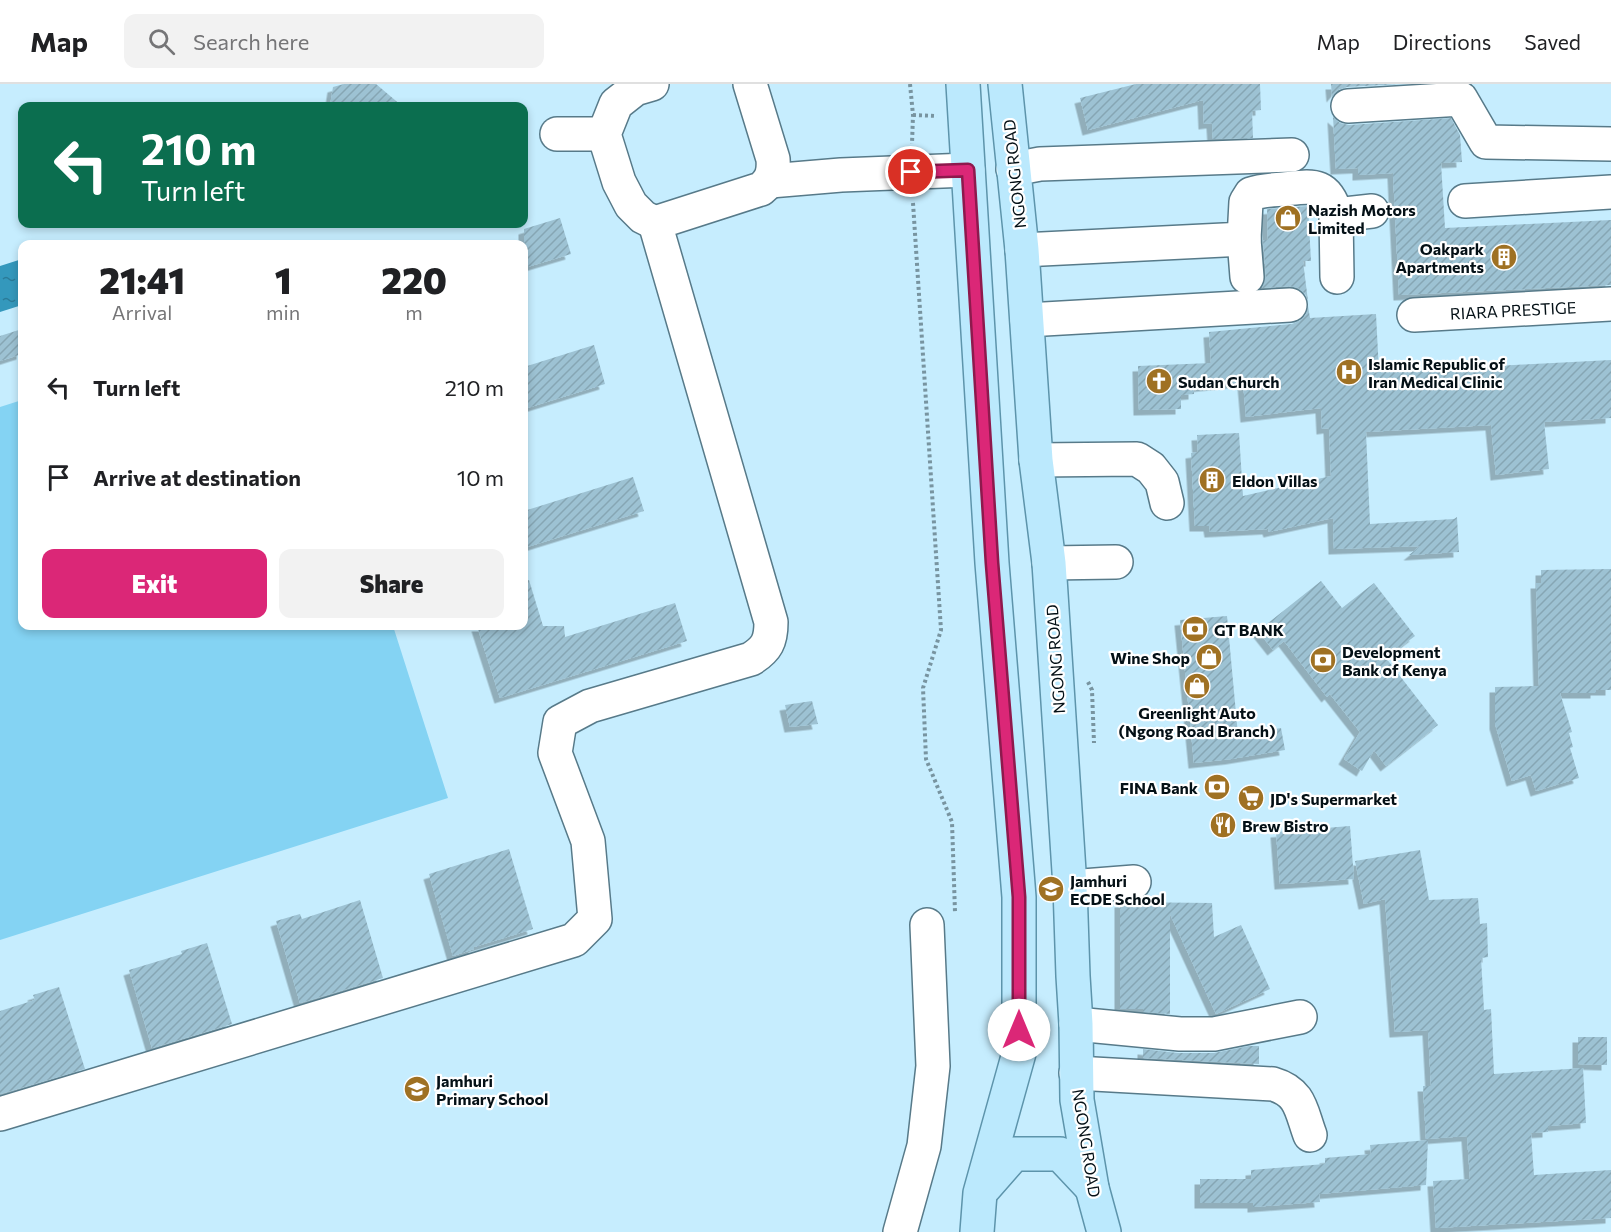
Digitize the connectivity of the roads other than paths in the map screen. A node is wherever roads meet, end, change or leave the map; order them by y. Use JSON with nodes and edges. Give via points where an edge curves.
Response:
{"nodes":[{"id":1,"x":652,"y":84,"type":"edge"},
{"id":2,"x":750,"y":84,"type":"edge"},
{"id":3,"x":1005,"y":84,"type":"edge"},
{"id":4,"x":963,"y":100,"type":"edge"},
{"id":5,"x":1347,"y":106,"type":"dead end"},
{"id":6,"x":604,"y":134,"type":"junction"},
{"id":7,"x":557,"y":135,"type":"dead end"},
{"id":8,"x":1611,"y":144,"type":"edge"},
{"id":9,"x":1292,"y":155,"type":"dead end"},
{"id":10,"x":1013,"y":169,"type":"junction"},
{"id":11,"x":968,"y":170,"type":"junction"},
{"id":12,"x":771,"y":181,"type":"junction"},
{"id":13,"x":1611,"y":192,"type":"edge"},
{"id":14,"x":1465,"y":201,"type":"dead end"},
{"id":15,"x":1372,"y":211,"type":"dead end"},
{"id":16,"x":1336,"y":215,"type":"junction"},
{"id":17,"x":655,"y":223,"type":"junction"},
{"id":18,"x":1244,"y":239,"type":"junction"},
{"id":19,"x":1022,"y":250,"type":"junction"},
{"id":20,"x":1247,"y":277,"type":"dead end"},
{"id":21,"x":1337,"y":277,"type":"dead end"},
{"id":22,"x":1611,"y":304,"type":"edge"},
{"id":23,"x":1290,"y":305,"type":"dead end"},
{"id":24,"x":1414,"y":315,"type":"dead end"},
{"id":25,"x":1027,"y":320,"type":"junction"},
{"id":26,"x":1036,"y":460,"type":"junction"},
{"id":27,"x":1167,"y":503,"type":"dead end"},
{"id":28,"x":1116,"y":562,"type":"dead end"},
{"id":29,"x":1048,"y":563,"type":"junction"},
{"id":30,"x":1134,"y":882,"type":"dead end"},
{"id":31,"x":1071,"y":887,"type":"junction"},
{"id":32,"x":941,"y":919,"type":"road end"},
{"id":33,"x":1300,"y":1017,"type":"dead end"},
{"id":34,"x":1076,"y":1024,"type":"junction"},
{"id":35,"x":1076,"y":1073,"type":"junction"},
{"id":36,"x":0,"y":1114,"type":"edge"},
{"id":37,"x":1310,"y":1135,"type":"dead end"},
{"id":38,"x":1092,"y":1188,"type":"junction"},
{"id":39,"x":980,"y":1193,"type":"junction"},
{"id":40,"x":900,"y":1232,"type":"edge"},
{"id":41,"x":976,"y":1232,"type":"edge"},
{"id":42,"x":1104,"y":1232,"type":"edge"}],
"edges":[{"from":1,"to":6,"type":"lane","via":[[634,89],[616,104]]},
{"from":2,"to":12,"type":"lane","via":[[773,159]]},
{"from":3,"to":10,"type":"main road","name":"NGONG ROAD"},
{"from":4,"to":11,"type":"main road"},
{"from":5,"to":8,"type":"lane","via":[[1461,99],[1486,142]]},
{"from":6,"to":7,"type":"lane"},
{"from":6,"to":17,"type":"lane","via":[[619,182],[631,205]]},
{"from":9,"to":10,"type":"lane","via":[[1040,164]]},
{"from":10,"to":19,"type":"main road","name":"NGONG ROAD"},
{"from":11,"to":12,"type":"lane"},
{"from":11,"to":39,"type":"main road","via":[[992,563],[1019,897],[1019,1053]]},
{"from":12,"to":17,"type":"lane","via":[[761,189]]},
{"from":13,"to":14,"type":"lane"},
{"from":15,"to":16,"type":"lane"},
{"from":16,"to":18,"type":"lane","via":[[1332,200],[1313,186],[1259,191],[1246,202]]},
{"from":16,"to":21,"type":"lane"},
{"from":17,"to":36,"type":"lane","via":[[771,622],[771,636],[769,644],[751,659],[590,706],[560,722],[555,753],[588,841],[595,919],[574,940]]},
{"from":18,"to":19,"type":"lane"},
{"from":18,"to":20,"type":"lane"},
{"from":19,"to":25,"type":"main road","name":"NGONG ROAD"},
{"from":22,"to":24,"type":"lane","name":"RIARA PRESTIGE"},
{"from":23,"to":25,"type":"lane"},
{"from":25,"to":26,"type":"main road","name":"NGONG ROAD"},
{"from":26,"to":27,"type":"lane","via":[[1137,459],[1162,482]]},
{"from":26,"to":29,"type":"main road","name":"NGONG ROAD"},
{"from":28,"to":29,"type":"lane"},
{"from":29,"to":31,"type":"main road","name":"NGONG ROAD"},
{"from":30,"to":31,"type":"lane"},
{"from":31,"to":34,"type":"main road","name":"NGONG ROAD"},
{"from":32,"to":40,"type":"lane","via":[[924,1146]]},
{"from":33,"to":34,"type":"lane","via":[[1214,1034]]},
{"from":34,"to":35,"type":"main road","name":"NGONG ROAD"},
{"from":35,"to":37,"type":"lane","via":[[1285,1087],[1294,1094]]},
{"from":35,"to":38,"type":"main road","name":"NGONG ROAD"},
{"from":38,"to":39,"type":"main road","via":[[1060,1154],[1014,1154]]},
{"from":38,"to":42,"type":"main road","name":"NGONG ROAD"},
{"from":39,"to":41,"type":"main road"}]}
